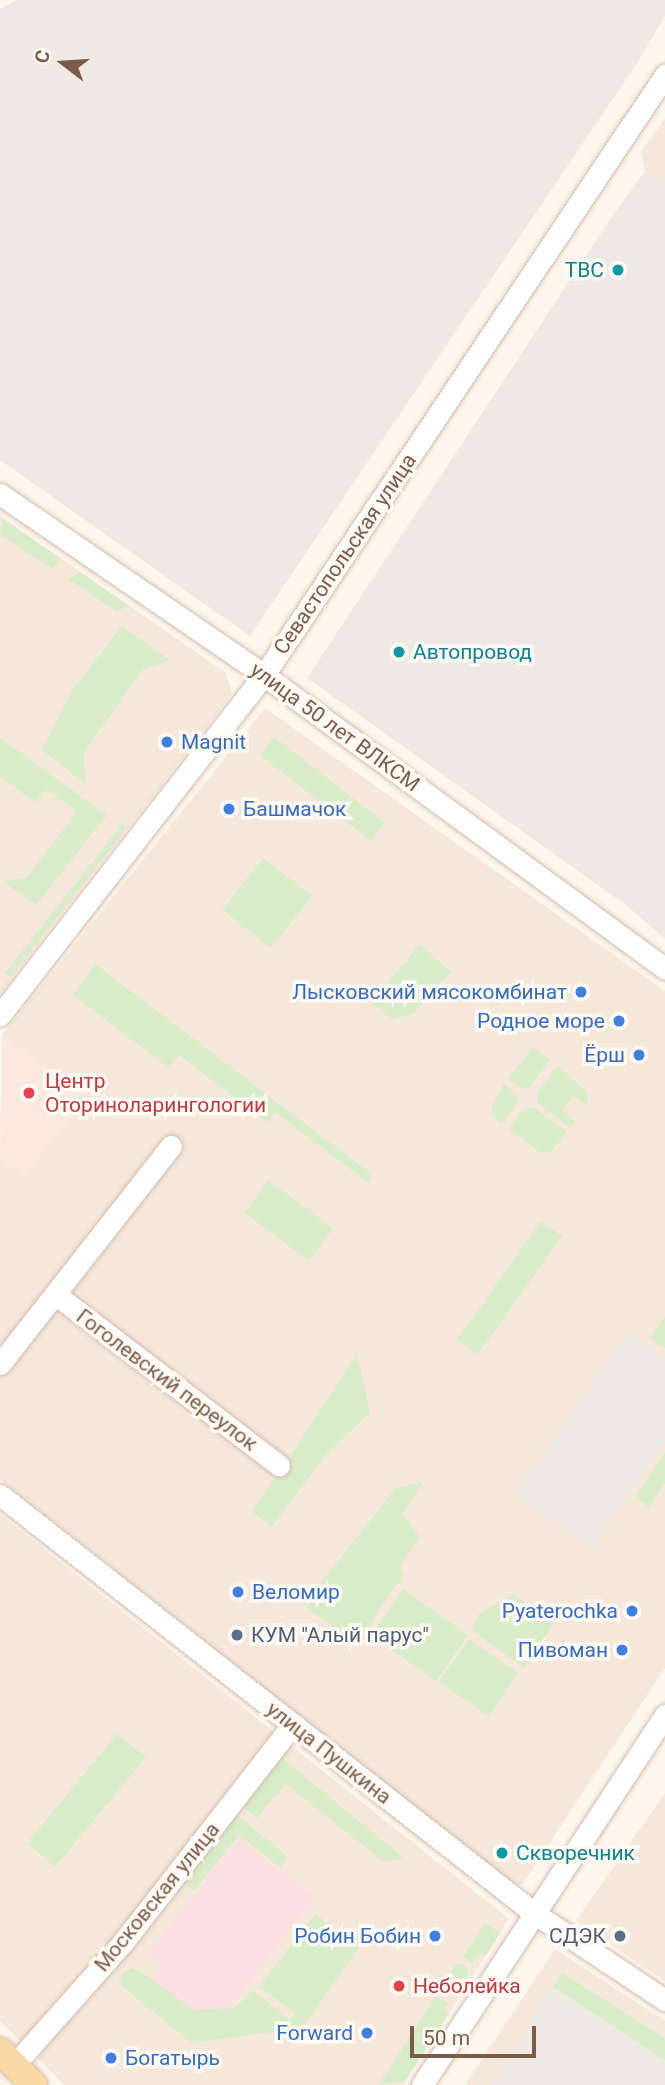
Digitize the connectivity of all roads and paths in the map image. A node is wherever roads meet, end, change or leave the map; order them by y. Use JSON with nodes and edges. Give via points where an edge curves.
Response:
{"nodes":[{"id":1,"x":665,"y":75,"type":"edge"},
{"id":2,"x":0,"y":494,"type":"edge"},
{"id":3,"x":264,"y":675,"type":"junction"},
{"id":4,"x":665,"y":969,"type":"edge"},
{"id":5,"x":1,"y":1012,"type":"edge"},
{"id":6,"x":171,"y":1146,"type":"dead end"},
{"id":7,"x":55,"y":1294,"type":"junction"},
{"id":8,"x":0,"y":1364,"type":"edge"},
{"id":9,"x":279,"y":1465,"type":"dead end"},
{"id":10,"x":0,"y":1495,"type":"edge"},
{"id":11,"x":665,"y":1715,"type":"edge"},
{"id":12,"x":293,"y":1724,"type":"junction"},
{"id":13,"x":534,"y":1913,"type":"junction"},
{"id":14,"x":665,"y":2000,"type":"edge"},
{"id":15,"x":7,"y":2058,"type":"edge"},
{"id":16,"x":34,"y":2085,"type":"edge"},
{"id":17,"x":422,"y":2085,"type":"edge"}],
"edges":[{"from":1,"to":3,"type":"street","name":"Севастопольская улица"},
{"from":2,"to":3,"type":"street","name":"улица 50 лет ВЛКСМ"},
{"from":3,"to":4,"type":"street","name":"улица 50 лет ВЛКСМ"},
{"from":3,"to":5,"type":"street","name":"Севастопольская улица"},
{"from":6,"to":7,"type":"street"},
{"from":7,"to":8,"type":"street"},
{"from":7,"to":9,"type":"street","name":"Гоголевский переулок"},
{"from":10,"to":12,"type":"street","name":"улица Пушкина"},
{"from":11,"to":13,"type":"street"},
{"from":12,"to":13,"type":"street","name":"улица Пушкина"},
{"from":12,"to":15,"type":"street","name":"Московская улица","via":[[124,1941]]},
{"from":13,"to":14,"type":"street","name":"улица Пушкина"},
{"from":13,"to":17,"type":"street"},
{"from":15,"to":16,"type":"main road"}]}
